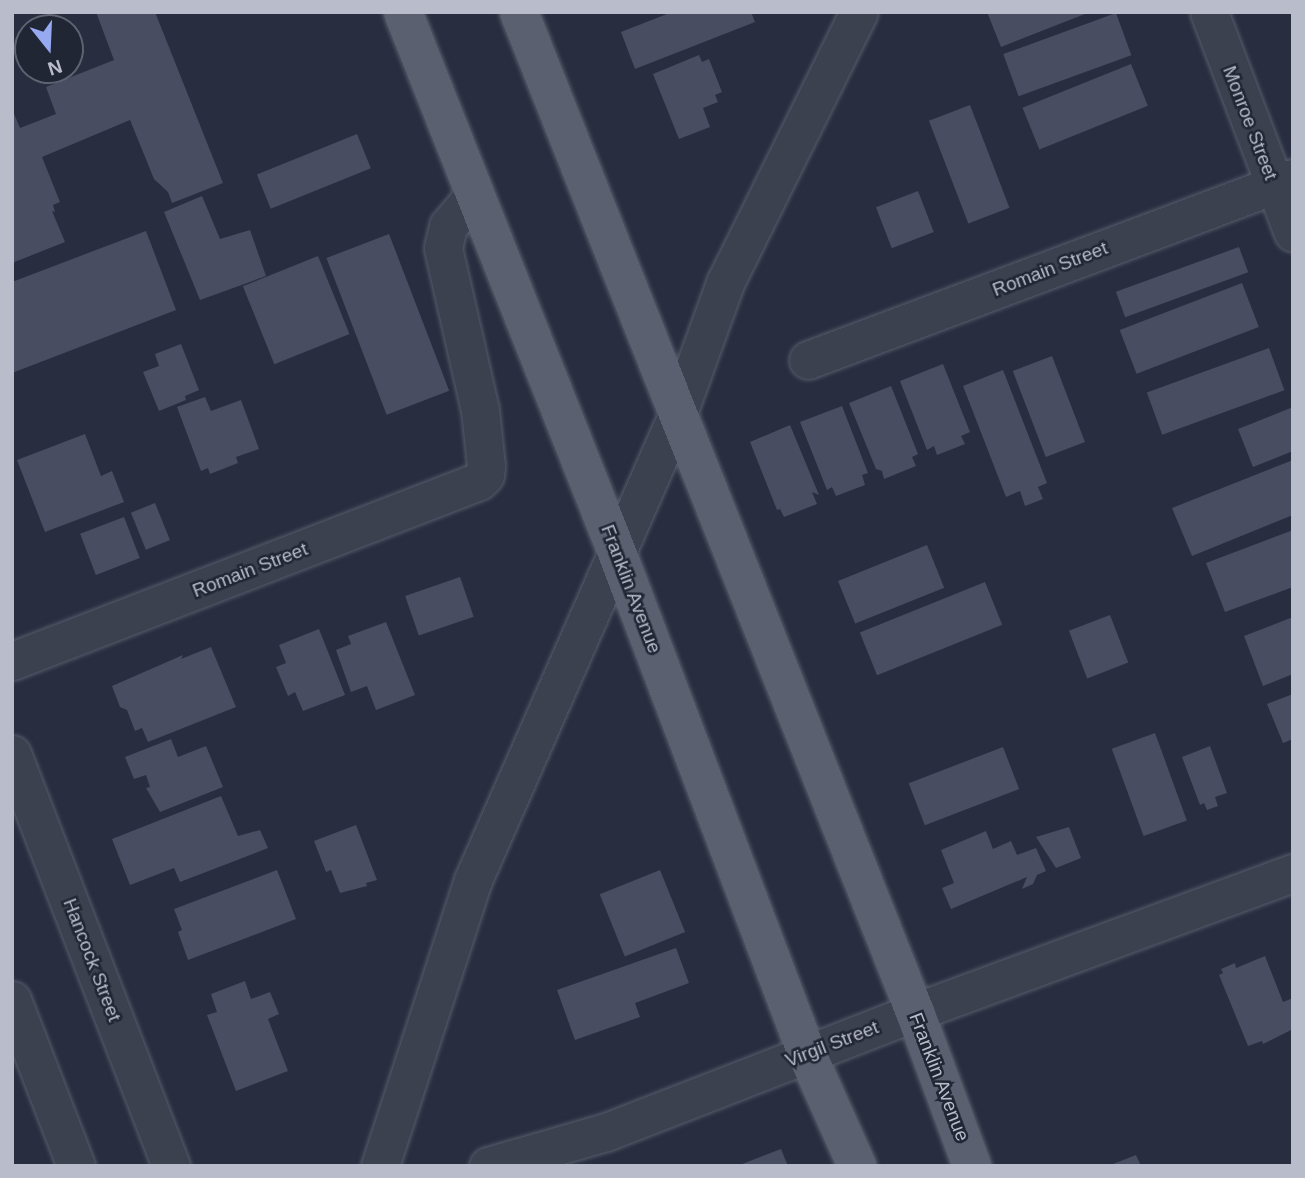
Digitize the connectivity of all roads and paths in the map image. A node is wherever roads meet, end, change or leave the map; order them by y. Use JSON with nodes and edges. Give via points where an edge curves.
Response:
{"nodes":[{"id":1,"x":403,"y":12,"type":"edge"},
{"id":2,"x":519,"y":12,"type":"edge"},
{"id":3,"x":859,"y":12,"type":"edge"},
{"id":4,"x":1209,"y":12,"type":"edge"},
{"id":5,"x":1283,"y":182,"type":"edge"},
{"id":6,"x":475,"y":194,"type":"junction"},
{"id":7,"x":1293,"y":233,"type":"edge"},
{"id":8,"x":807,"y":360,"type":"dead end"},
{"id":9,"x":678,"y":413,"type":"junction"},
{"id":10,"x":616,"y":550,"type":"junction"},
{"id":11,"x":12,"y":661,"type":"edge"},
{"id":12,"x":12,"y":754,"type":"edge"},
{"id":13,"x":1293,"y":873,"type":"edge"},
{"id":14,"x":12,"y":1000,"type":"edge"},
{"id":15,"x":915,"y":1012,"type":"junction"},
{"id":16,"x":807,"y":1054,"type":"junction"},
{"id":17,"x":76,"y":1166,"type":"edge"},
{"id":18,"x":171,"y":1166,"type":"edge"},
{"id":19,"x":380,"y":1166,"type":"edge"},
{"id":20,"x":488,"y":1166,"type":"edge"},
{"id":21,"x":857,"y":1166,"type":"edge"},
{"id":22,"x":972,"y":1166,"type":"edge"}],
"edges":[{"from":1,"to":6,"type":"main road","name":"Franklin Avenue"},
{"from":2,"to":9,"type":"main road","name":"Franklin Avenue"},
{"from":3,"to":9,"type":"street","via":[[725,283]]},
{"from":4,"to":5,"type":"street","name":"Monroe Street"},
{"from":5,"to":7,"type":"street","name":"Monroe Street"},
{"from":5,"to":8,"type":"street","name":"Romain Street"},
{"from":6,"to":10,"type":"main road","name":"Franklin Avenue"},
{"from":6,"to":11,"type":"street","name":"Romain Street","via":[[448,226],[443,248],[480,410],[485,475]]},
{"from":9,"to":10,"type":"street"},
{"from":9,"to":15,"type":"main road","name":"Franklin Avenue"},
{"from":10,"to":16,"type":"main road","name":"Franklin Avenue"},
{"from":10,"to":19,"type":"street","via":[[473,880]]},
{"from":12,"to":18,"type":"street","name":"Hancock Street"},
{"from":13,"to":15,"type":"street","name":"Virgil Street"},
{"from":14,"to":17,"type":"street"},
{"from":15,"to":16,"type":"street","name":"Virgil Street"},
{"from":15,"to":22,"type":"main road","name":"Franklin Avenue"},
{"from":16,"to":20,"type":"street","name":"Virgil Street","via":[[606,1132]]},
{"from":16,"to":21,"type":"main road","name":"Franklin Avenue"}]}
